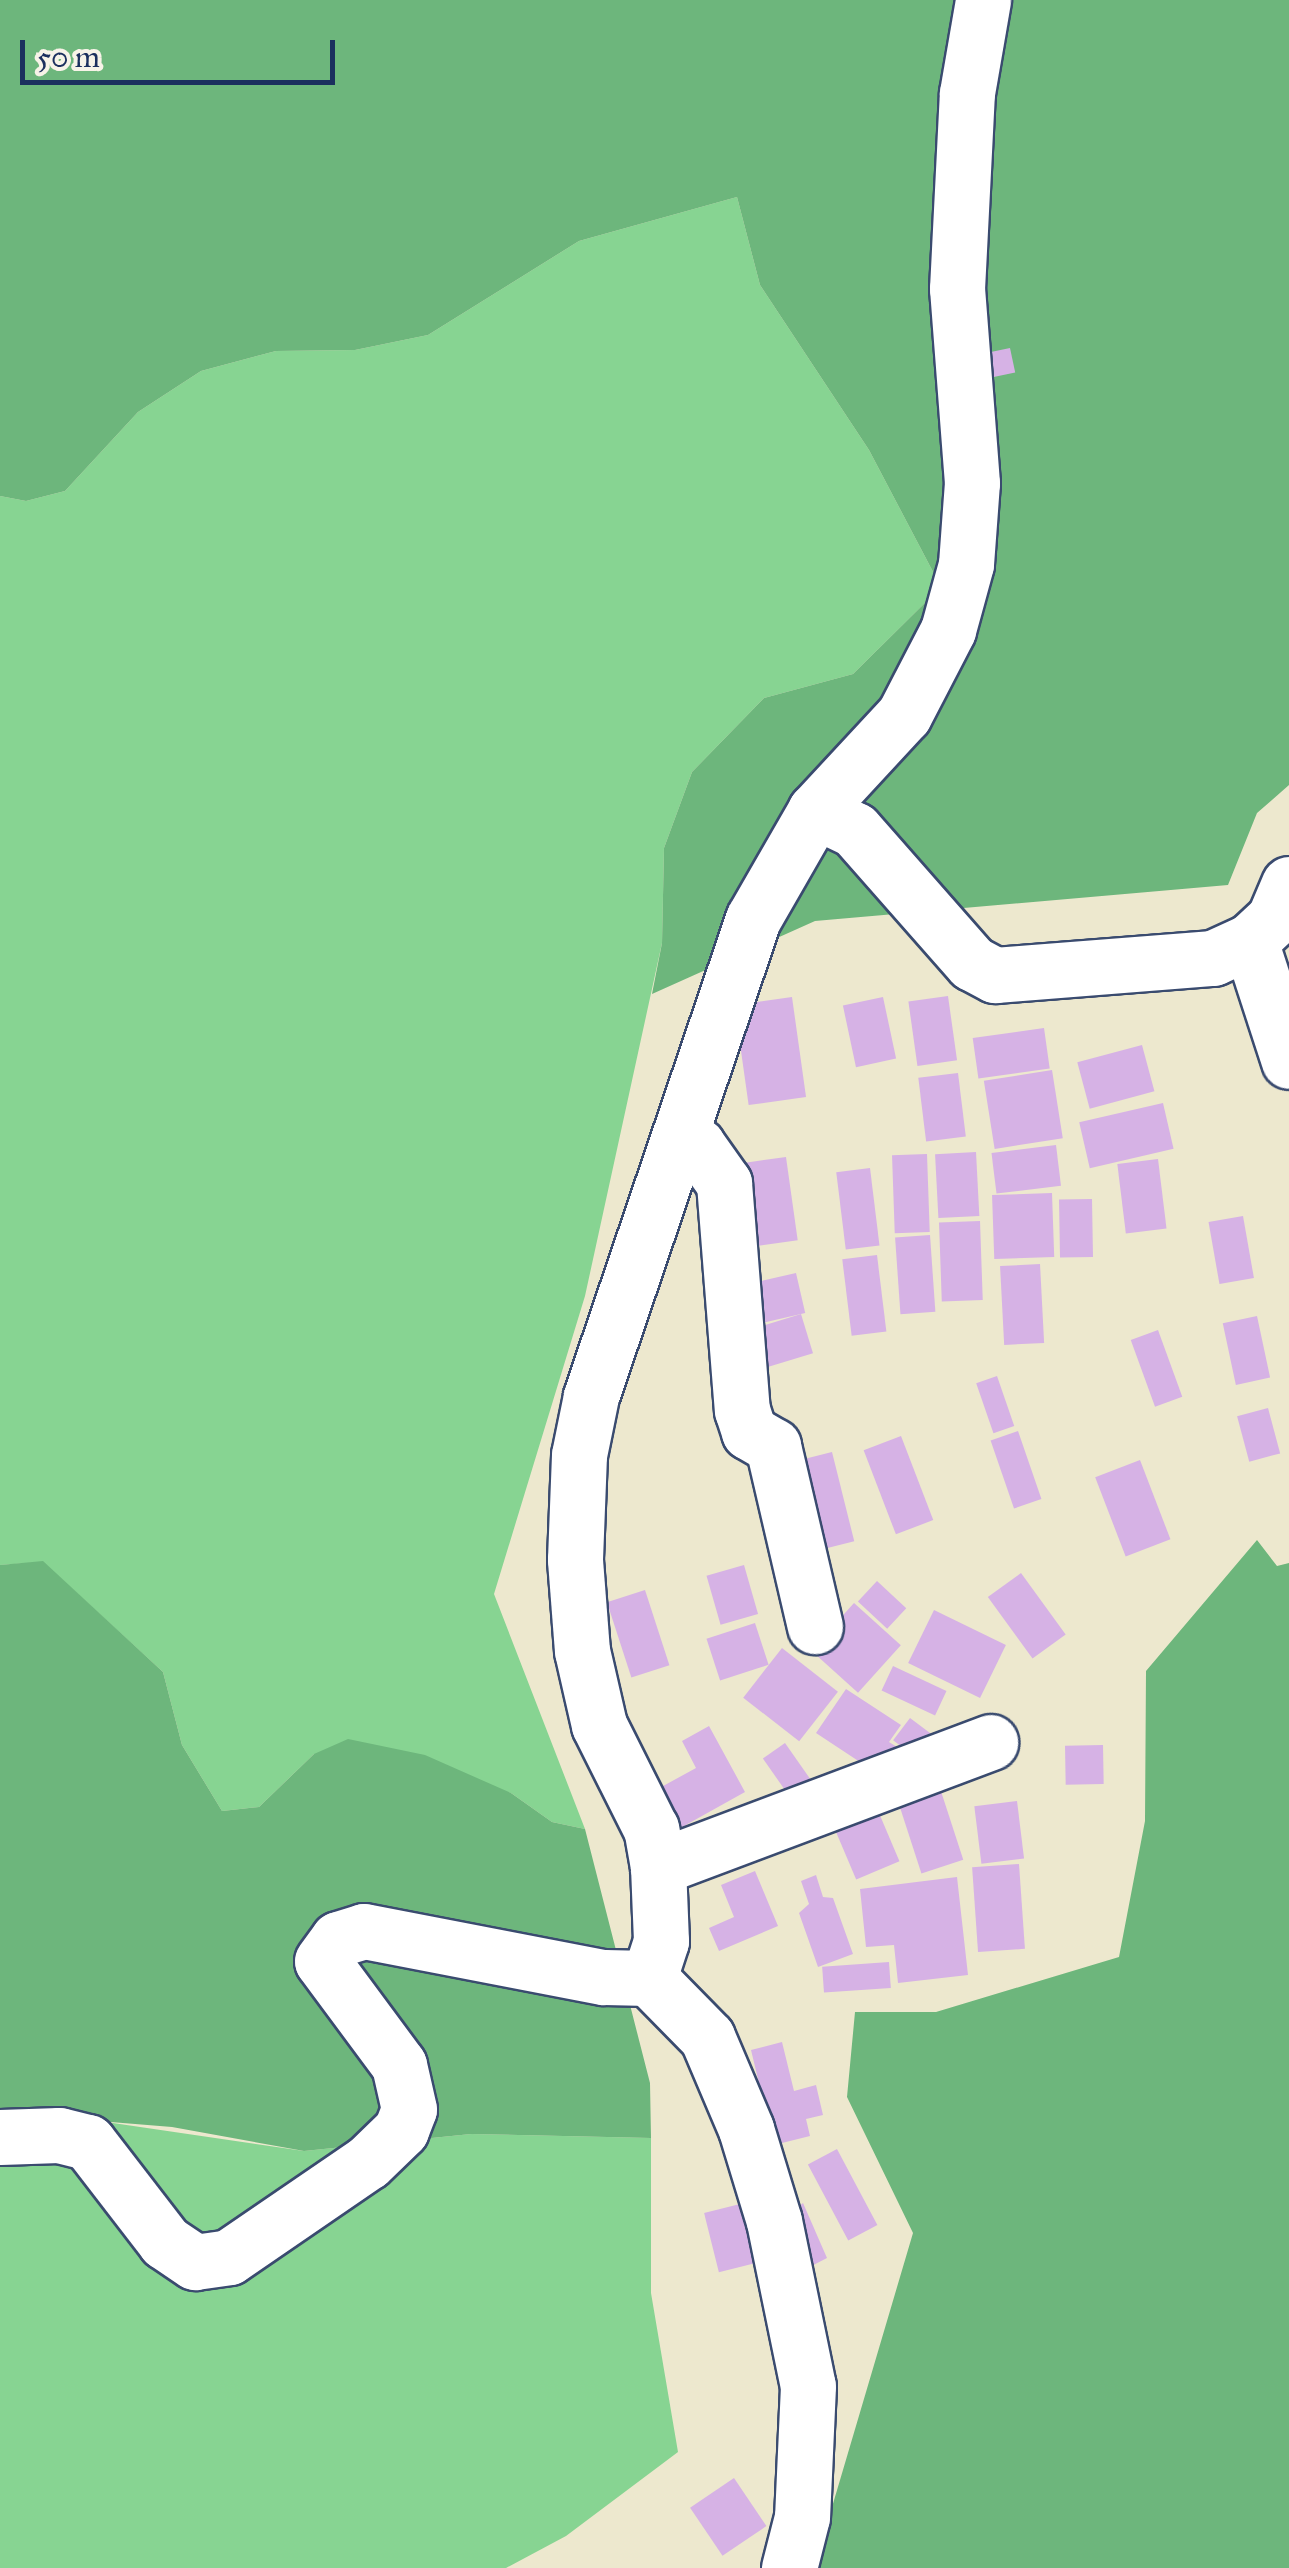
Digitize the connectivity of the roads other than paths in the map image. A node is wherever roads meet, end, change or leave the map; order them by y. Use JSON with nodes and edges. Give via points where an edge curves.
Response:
{"nodes":[{"id":1,"x":984,"y":0,"type":"edge"},
{"id":2,"x":814,"y":811,"type":"junction"},
{"id":3,"x":1289,"y":884,"type":"edge"},
{"id":4,"x":1250,"y":941,"type":"junction"},
{"id":5,"x":1289,"y":1061,"type":"edge"},
{"id":6,"x":682,"y":1138,"type":"junction"},
{"id":7,"x":815,"y":1626,"type":"dead end"},
{"id":8,"x":990,"y":1742,"type":"dead end"},
{"id":9,"x":658,"y":1867,"type":"junction"},
{"id":10,"x":649,"y":1978,"type":"junction"},
{"id":11,"x":0,"y":2137,"type":"edge"},
{"id":12,"x":790,"y":2568,"type":"edge"}],
"edges":[{"from":1,"to":2,"type":"street","via":[[967,93],[957,290],[972,483],[966,564],[948,630],[904,714]]},
{"from":2,"to":4,"type":"street","via":[[855,830],[972,964],[995,975],[1213,958]]},
{"from":2,"to":6,"type":"street","via":[[753,919]]},
{"from":3,"to":4,"type":"street","via":[[1274,919]]},
{"from":4,"to":5,"type":"street"},
{"from":6,"to":7,"type":"street","via":[[697,1145],[724,1183],[742,1410],[750,1432],[773,1446]]},
{"from":6,"to":9,"type":"street","via":[[591,1396],[574,1505],[576,1604],[599,1725],[651,1829]]},
{"from":8,"to":9,"type":"street"},
{"from":9,"to":10,"type":"street","via":[[661,1941]]},
{"from":10,"to":11,"type":"street","via":[[604,1977],[364,1932],[338,1939],[322,1962],[399,2065],[409,2109],[401,2130],[368,2162],[229,2257],[196,2262],[165,2242],[88,2142],[59,2135]]},
{"from":10,"to":12,"type":"street","via":[[707,2037],[746,2129],[774,2221],[808,2386],[802,2517]]}]}
